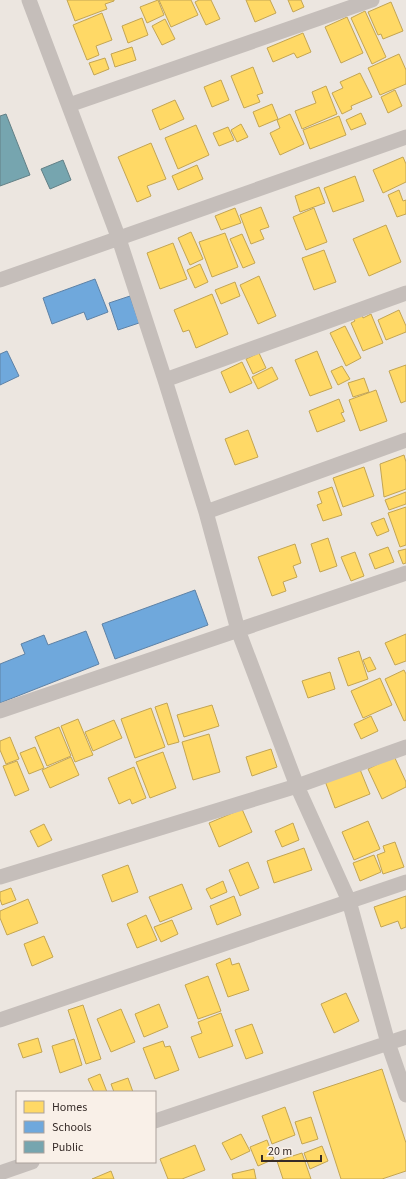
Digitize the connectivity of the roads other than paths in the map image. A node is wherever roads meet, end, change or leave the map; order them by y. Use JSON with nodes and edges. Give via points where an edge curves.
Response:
{"nodes":[{"id":1,"x":29,"y":0,"type":"edge"},
{"id":2,"x":372,"y":0,"type":"edge"},
{"id":3,"x":69,"y":105,"type":"junction"},
{"id":4,"x":406,"y":137,"type":"edge"},
{"id":5,"x":119,"y":239,"type":"junction"},
{"id":6,"x":0,"y":280,"type":"edge"},
{"id":7,"x":406,"y":293,"type":"edge"},
{"id":8,"x":165,"y":380,"type":"junction"},
{"id":9,"x":406,"y":440,"type":"edge"},
{"id":10,"x":206,"y":512,"type":"junction"},
{"id":11,"x":406,"y":573,"type":"edge"},
{"id":12,"x":238,"y":630,"type":"junction"},
{"id":13,"x":0,"y":711,"type":"edge"},
{"id":14,"x":406,"y":747,"type":"edge"},
{"id":15,"x":297,"y":786,"type":"junction"},
{"id":16,"x":0,"y":877,"type":"edge"},
{"id":17,"x":406,"y":882,"type":"edge"},
{"id":18,"x":349,"y":901,"type":"junction"},
{"id":19,"x":0,"y":1020,"type":"edge"},
{"id":20,"x":406,"y":1037,"type":"edge"},
{"id":21,"x":388,"y":1043,"type":"junction"},
{"id":22,"x":406,"y":1095,"type":"edge"},
{"id":23,"x":156,"y":1121,"type":"edge"},
{"id":24,"x":29,"y":1163,"type":"edge"},
{"id":25,"x":0,"y":1173,"type":"edge"}],
"edges":[{"from":1,"to":3,"type":"street"},
{"from":2,"to":3,"type":"street"},
{"from":3,"to":5,"type":"street"},
{"from":4,"to":5,"type":"street"},
{"from":5,"to":6,"type":"street"},
{"from":5,"to":8,"type":"street"},
{"from":7,"to":8,"type":"street"},
{"from":8,"to":10,"type":"street"},
{"from":9,"to":10,"type":"street"},
{"from":10,"to":12,"type":"street"},
{"from":11,"to":12,"type":"street"},
{"from":12,"to":13,"type":"street"},
{"from":12,"to":15,"type":"street"},
{"from":14,"to":15,"type":"street"},
{"from":15,"to":16,"type":"street"},
{"from":15,"to":18,"type":"street"},
{"from":17,"to":18,"type":"street"},
{"from":18,"to":19,"type":"street"},
{"from":18,"to":21,"type":"street"},
{"from":20,"to":21,"type":"street"},
{"from":21,"to":22,"type":"street"},
{"from":21,"to":23,"type":"street"},
{"from":24,"to":25,"type":"street"}]}
